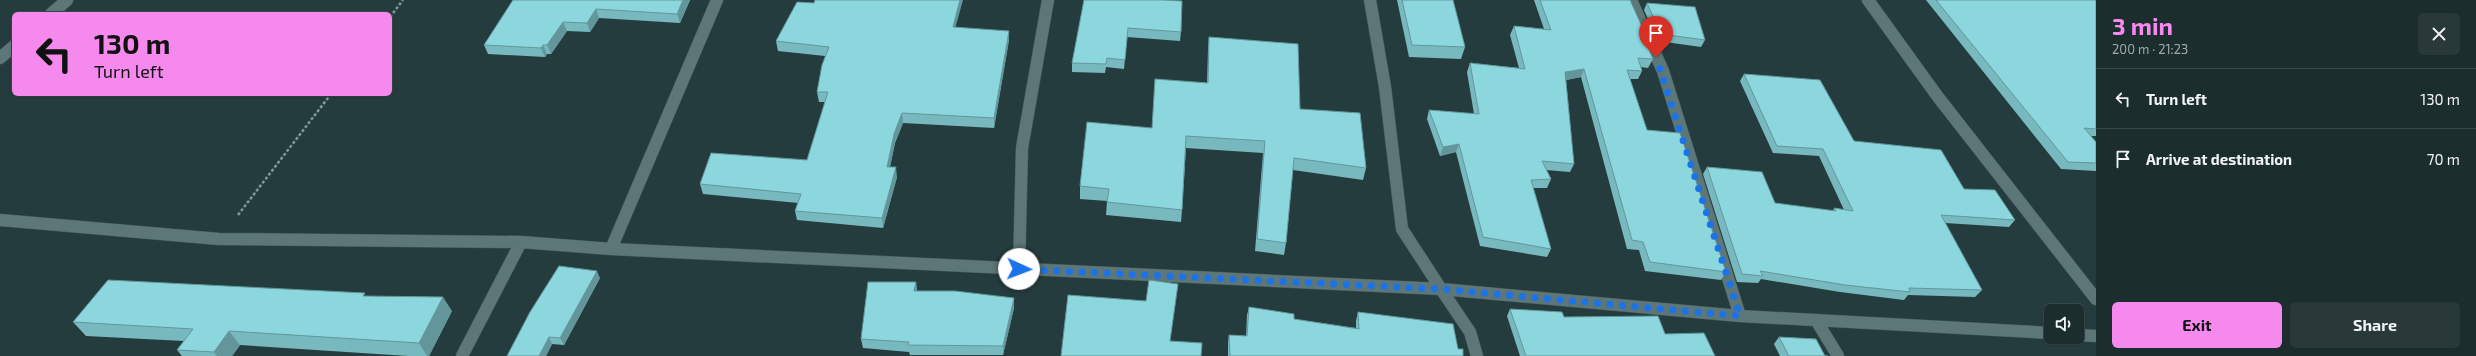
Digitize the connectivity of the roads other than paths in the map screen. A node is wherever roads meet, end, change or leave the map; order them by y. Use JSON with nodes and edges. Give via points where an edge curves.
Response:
{"nodes":[{"id":1,"x":67,"y":0,"type":"edge"},
{"id":2,"x":717,"y":0,"type":"edge"},
{"id":3,"x":1048,"y":0,"type":"edge"},
{"id":4,"x":1370,"y":0,"type":"edge"},
{"id":5,"x":1631,"y":0,"type":"edge"},
{"id":6,"x":1868,"y":0,"type":"edge"},
{"id":7,"x":53,"y":12,"type":"edge"},
{"id":8,"x":12,"y":48,"type":"edge"},
{"id":9,"x":0,"y":58,"type":"edge"},
{"id":10,"x":0,"y":220,"type":"edge"},
{"id":11,"x":522,"y":242,"type":"junction"},
{"id":12,"x":611,"y":249,"type":"junction"},
{"id":13,"x":1019,"y":269,"type":"junction"},
{"id":14,"x":1440,"y":289,"type":"junction"},
{"id":15,"x":2096,"y":298,"type":"edge"},
{"id":16,"x":1740,"y":316,"type":"junction"},
{"id":17,"x":1816,"y":320,"type":"junction"},
{"id":18,"x":2044,"y":333,"type":"edge"},
{"id":19,"x":2084,"y":335,"type":"edge"},
{"id":20,"x":2096,"y":336,"type":"edge"},
{"id":21,"x":462,"y":356,"type":"edge"},
{"id":22,"x":1477,"y":356,"type":"edge"},
{"id":23,"x":1838,"y":356,"type":"edge"}],
"edges":[{"from":1,"to":7,"type":"street"},
{"from":2,"to":12,"type":"street"},
{"from":3,"to":13,"type":"street","via":[[1022,148]]},
{"from":4,"to":14,"type":"street","via":[[1385,87],[1402,229]]},
{"from":5,"to":16,"type":"street","via":[[1663,71]]},
{"from":6,"to":15,"type":"street","via":[[1938,97]]},
{"from":8,"to":9,"type":"street"},
{"from":10,"to":11,"type":"street","via":[[219,239]]},
{"from":11,"to":12,"type":"street"},
{"from":11,"to":21,"type":"street"},
{"from":12,"to":13,"type":"street"},
{"from":13,"to":14,"type":"street"},
{"from":14,"to":16,"type":"street"},
{"from":14,"to":22,"type":"street","via":[[1470,332]]},
{"from":16,"to":17,"type":"street"},
{"from":17,"to":18,"type":"street"},
{"from":17,"to":23,"type":"street"},
{"from":19,"to":20,"type":"street"}]}
